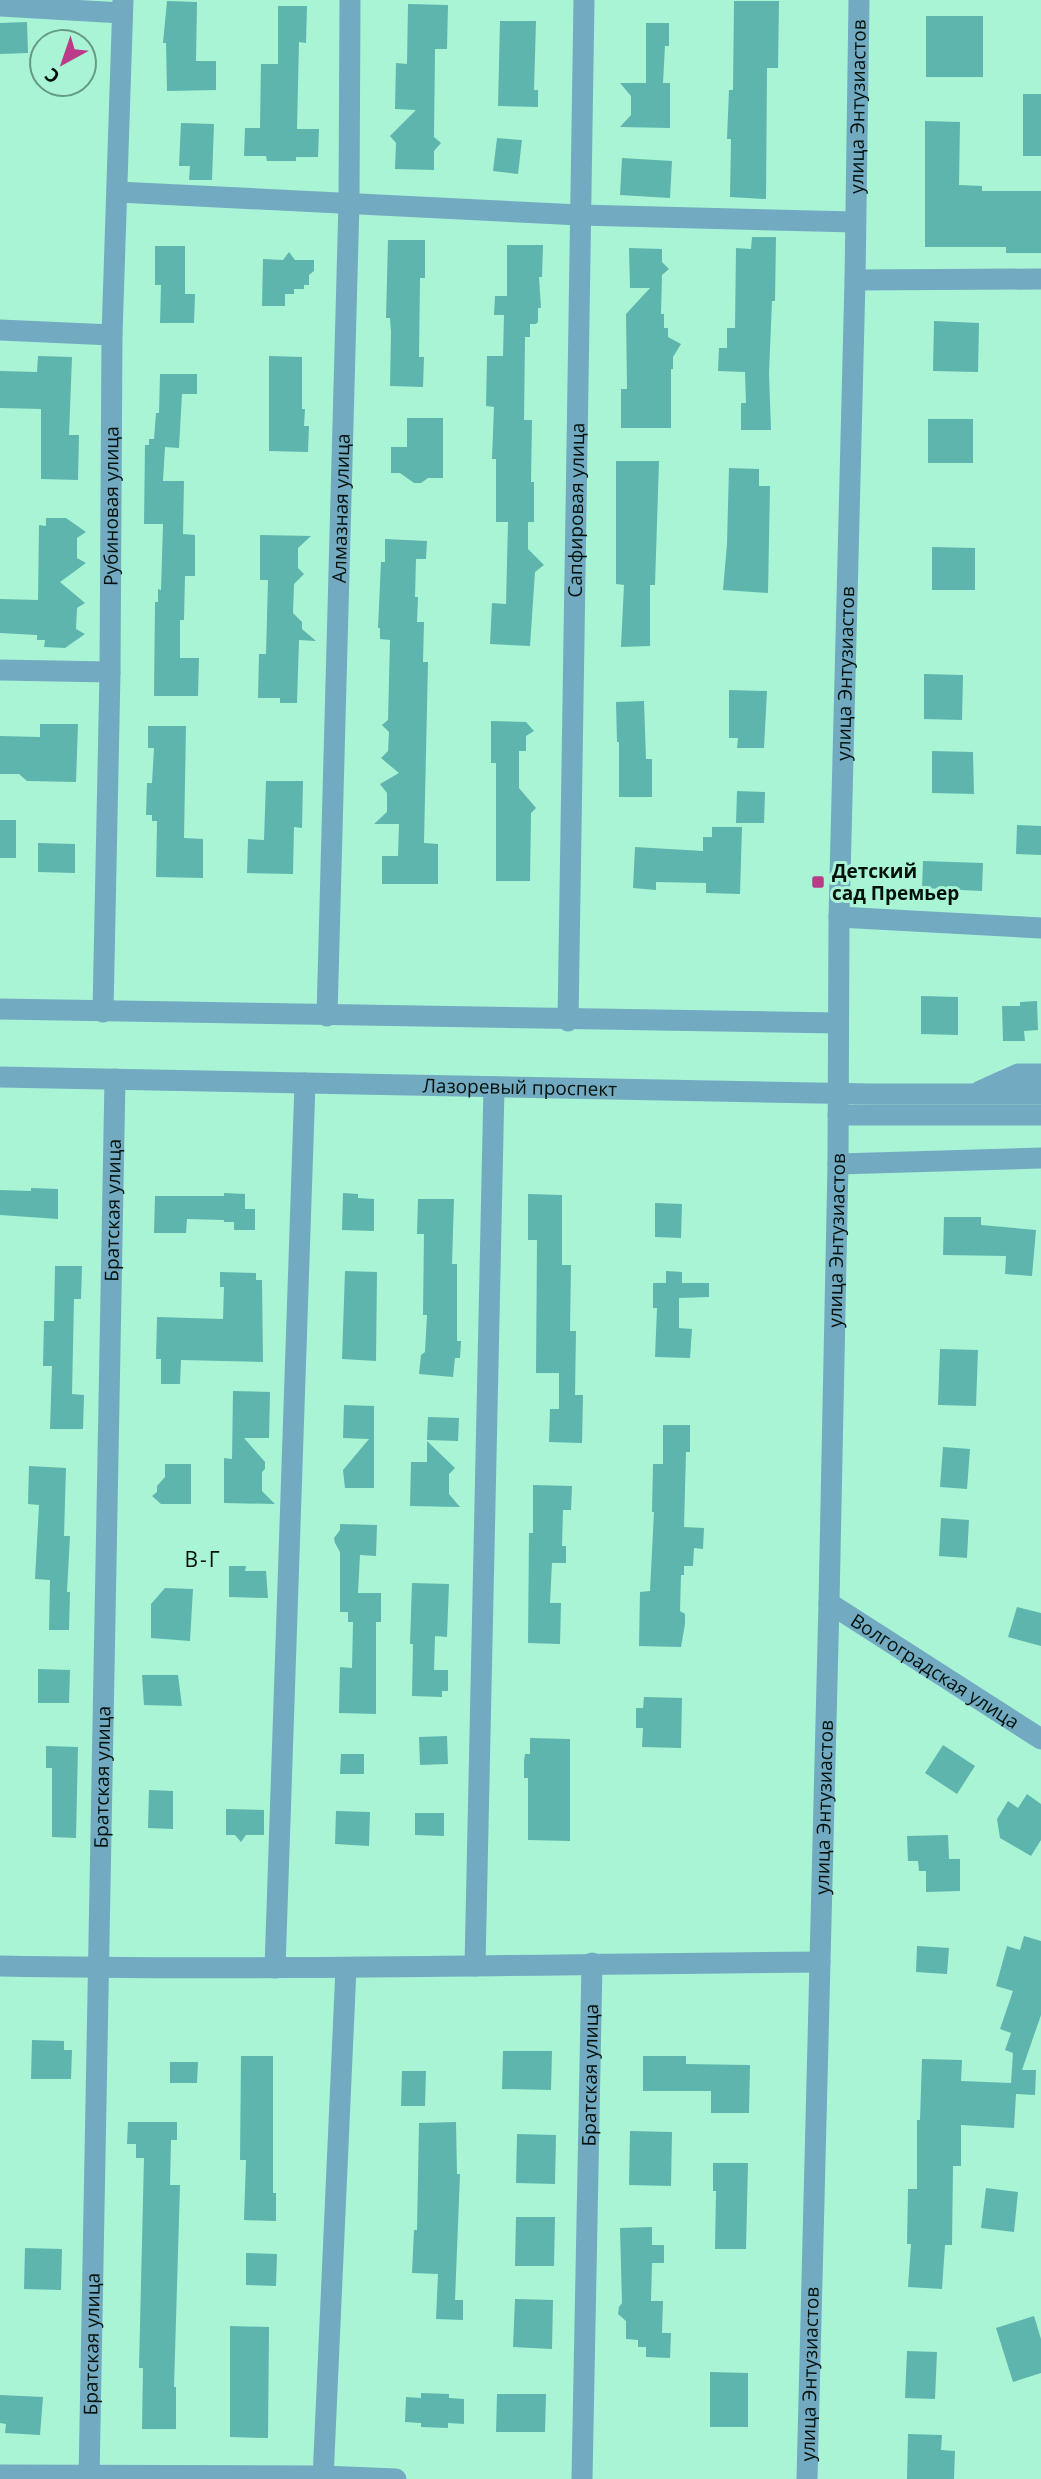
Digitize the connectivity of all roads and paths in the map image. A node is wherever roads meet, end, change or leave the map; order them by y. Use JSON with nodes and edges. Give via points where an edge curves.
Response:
{"nodes":[{"id":1,"x":350,"y":0,"type":"edge"},
{"id":2,"x":584,"y":0,"type":"edge"},
{"id":3,"x":859,"y":0,"type":"edge"},
{"id":4,"x":0,"y":6,"type":"edge"},
{"id":5,"x":123,"y":7,"type":"edge"},
{"id":6,"x":118,"y":192,"type":"junction"},
{"id":7,"x":349,"y":202,"type":"junction"},
{"id":8,"x":579,"y":215,"type":"junction"},
{"id":9,"x":855,"y":222,"type":"junction"},
{"id":10,"x":1041,"y":279,"type":"edge"},
{"id":11,"x":855,"y":280,"type":"junction"},
{"id":12,"x":0,"y":330,"type":"edge"},
{"id":13,"x":112,"y":335,"type":"junction"},
{"id":14,"x":0,"y":670,"type":"edge"},
{"id":15,"x":110,"y":672,"type":"junction"},
{"id":16,"x":839,"y":917,"type":"junction"},
{"id":17,"x":1041,"y":928,"type":"edge"},
{"id":18,"x":0,"y":1009,"type":"edge"},
{"id":19,"x":103,"y":1012,"type":"junction"},
{"id":20,"x":327,"y":1016,"type":"junction"},
{"id":21,"x":568,"y":1021,"type":"junction"},
{"id":22,"x":838,"y":1023,"type":"junction"},
{"id":23,"x":1041,"y":1074,"type":"edge"},
{"id":24,"x":0,"y":1077,"type":"edge"},
{"id":25,"x":115,"y":1079,"type":"junction"},
{"id":26,"x":305,"y":1083,"type":"junction"},
{"id":27,"x":494,"y":1087,"type":"junction"},
{"id":28,"x":838,"y":1093,"type":"junction"},
{"id":29,"x":973,"y":1094,"type":"junction"},
{"id":30,"x":1041,"y":1094,"type":"edge"},
{"id":31,"x":838,"y":1115,"type":"junction"},
{"id":32,"x":1041,"y":1115,"type":"edge"},
{"id":33,"x":1041,"y":1158,"type":"edge"},
{"id":34,"x":838,"y":1164,"type":"junction"},
{"id":35,"x":829,"y":1603,"type":"junction"},
{"id":36,"x":1041,"y":1739,"type":"edge"},
{"id":37,"x":820,"y":1962,"type":"junction"},
{"id":38,"x":592,"y":1964,"type":"junction"},
{"id":39,"x":0,"y":1966,"type":"edge"},
{"id":40,"x":475,"y":1966,"type":"junction"},
{"id":41,"x":100,"y":1967,"type":"junction"},
{"id":42,"x":275,"y":1968,"type":"junction"},
{"id":43,"x":346,"y":1968,"type":"junction"},
{"id":44,"x":0,"y":2475,"type":"edge"},
{"id":45,"x":89,"y":2477,"type":"edge"},
{"id":46,"x":323,"y":2477,"type":"edge"},
{"id":47,"x":396,"y":2479,"type":"edge"},
{"id":48,"x":582,"y":2479,"type":"edge"},
{"id":49,"x":807,"y":2479,"type":"edge"}],
"edges":[{"from":1,"to":7,"type":"street","name":"Алмазная улица"},
{"from":2,"to":8,"type":"street","name":"Сапфировая улица"},
{"from":3,"to":9,"type":"street","name":"улица Энтузиастов"},
{"from":4,"to":5,"type":"street"},
{"from":5,"to":6,"type":"street","name":"Рубиновая улица"},
{"from":6,"to":7,"type":"street"},
{"from":6,"to":13,"type":"street","name":"Рубиновая улица"},
{"from":7,"to":8,"type":"street"},
{"from":7,"to":20,"type":"street","name":"Алмазная улица"},
{"from":8,"to":9,"type":"street"},
{"from":8,"to":21,"type":"street","name":"Сапфировая улица"},
{"from":9,"to":11,"type":"street","name":"улица Энтузиастов"},
{"from":10,"to":11,"type":"street"},
{"from":11,"to":16,"type":"street","name":"улица Энтузиастов"},
{"from":12,"to":13,"type":"street"},
{"from":13,"to":15,"type":"street","name":"Рубиновая улица"},
{"from":14,"to":15,"type":"street"},
{"from":15,"to":19,"type":"street","name":"Рубиновая улица"},
{"from":16,"to":17,"type":"street"},
{"from":16,"to":22,"type":"street","name":"улица Энтузиастов"},
{"from":18,"to":19,"type":"street"},
{"from":19,"to":20,"type":"street"},
{"from":20,"to":21,"type":"street"},
{"from":21,"to":22,"type":"street"},
{"from":22,"to":28,"type":"street","name":"улица Энтузиастов"},
{"from":23,"to":29,"type":"street","via":[[1018,1074]]},
{"from":24,"to":25,"type":"street","name":"Лазоревый проспект"},
{"from":25,"to":26,"type":"street","name":"Лазоревый проспект"},
{"from":25,"to":41,"type":"street","name":"Братская улица"},
{"from":26,"to":27,"type":"street","name":"Лазоревый проспект"},
{"from":26,"to":42,"type":"street"},
{"from":27,"to":28,"type":"street","name":"Лазоревый проспект"},
{"from":27,"to":40,"type":"street"},
{"from":28,"to":29,"type":"street","name":"Лазоревый проспект"},
{"from":28,"to":31,"type":"street","name":"улица Энтузиастов"},
{"from":29,"to":30,"type":"street","name":"Лазоревый проспект"},
{"from":31,"to":32,"type":"street"},
{"from":31,"to":34,"type":"street","name":"улица Энтузиастов"},
{"from":33,"to":34,"type":"street"},
{"from":34,"to":35,"type":"street","name":"улица Энтузиастов"},
{"from":35,"to":36,"type":"street","name":"Волгоградская улица"},
{"from":35,"to":37,"type":"street","name":"улица Энтузиастов"},
{"from":37,"to":38,"type":"street"},
{"from":37,"to":49,"type":"street","name":"улица Энтузиастов"},
{"from":38,"to":40,"type":"street"},
{"from":38,"to":48,"type":"street","name":"Братская улица"},
{"from":39,"to":41,"type":"street"},
{"from":40,"to":43,"type":"street"},
{"from":41,"to":42,"type":"street"},
{"from":41,"to":45,"type":"street","name":"Братская улица"},
{"from":42,"to":43,"type":"street"},
{"from":43,"to":46,"type":"street"},
{"from":44,"to":45,"type":"street"},
{"from":45,"to":46,"type":"street"},
{"from":46,"to":47,"type":"street"}]}
